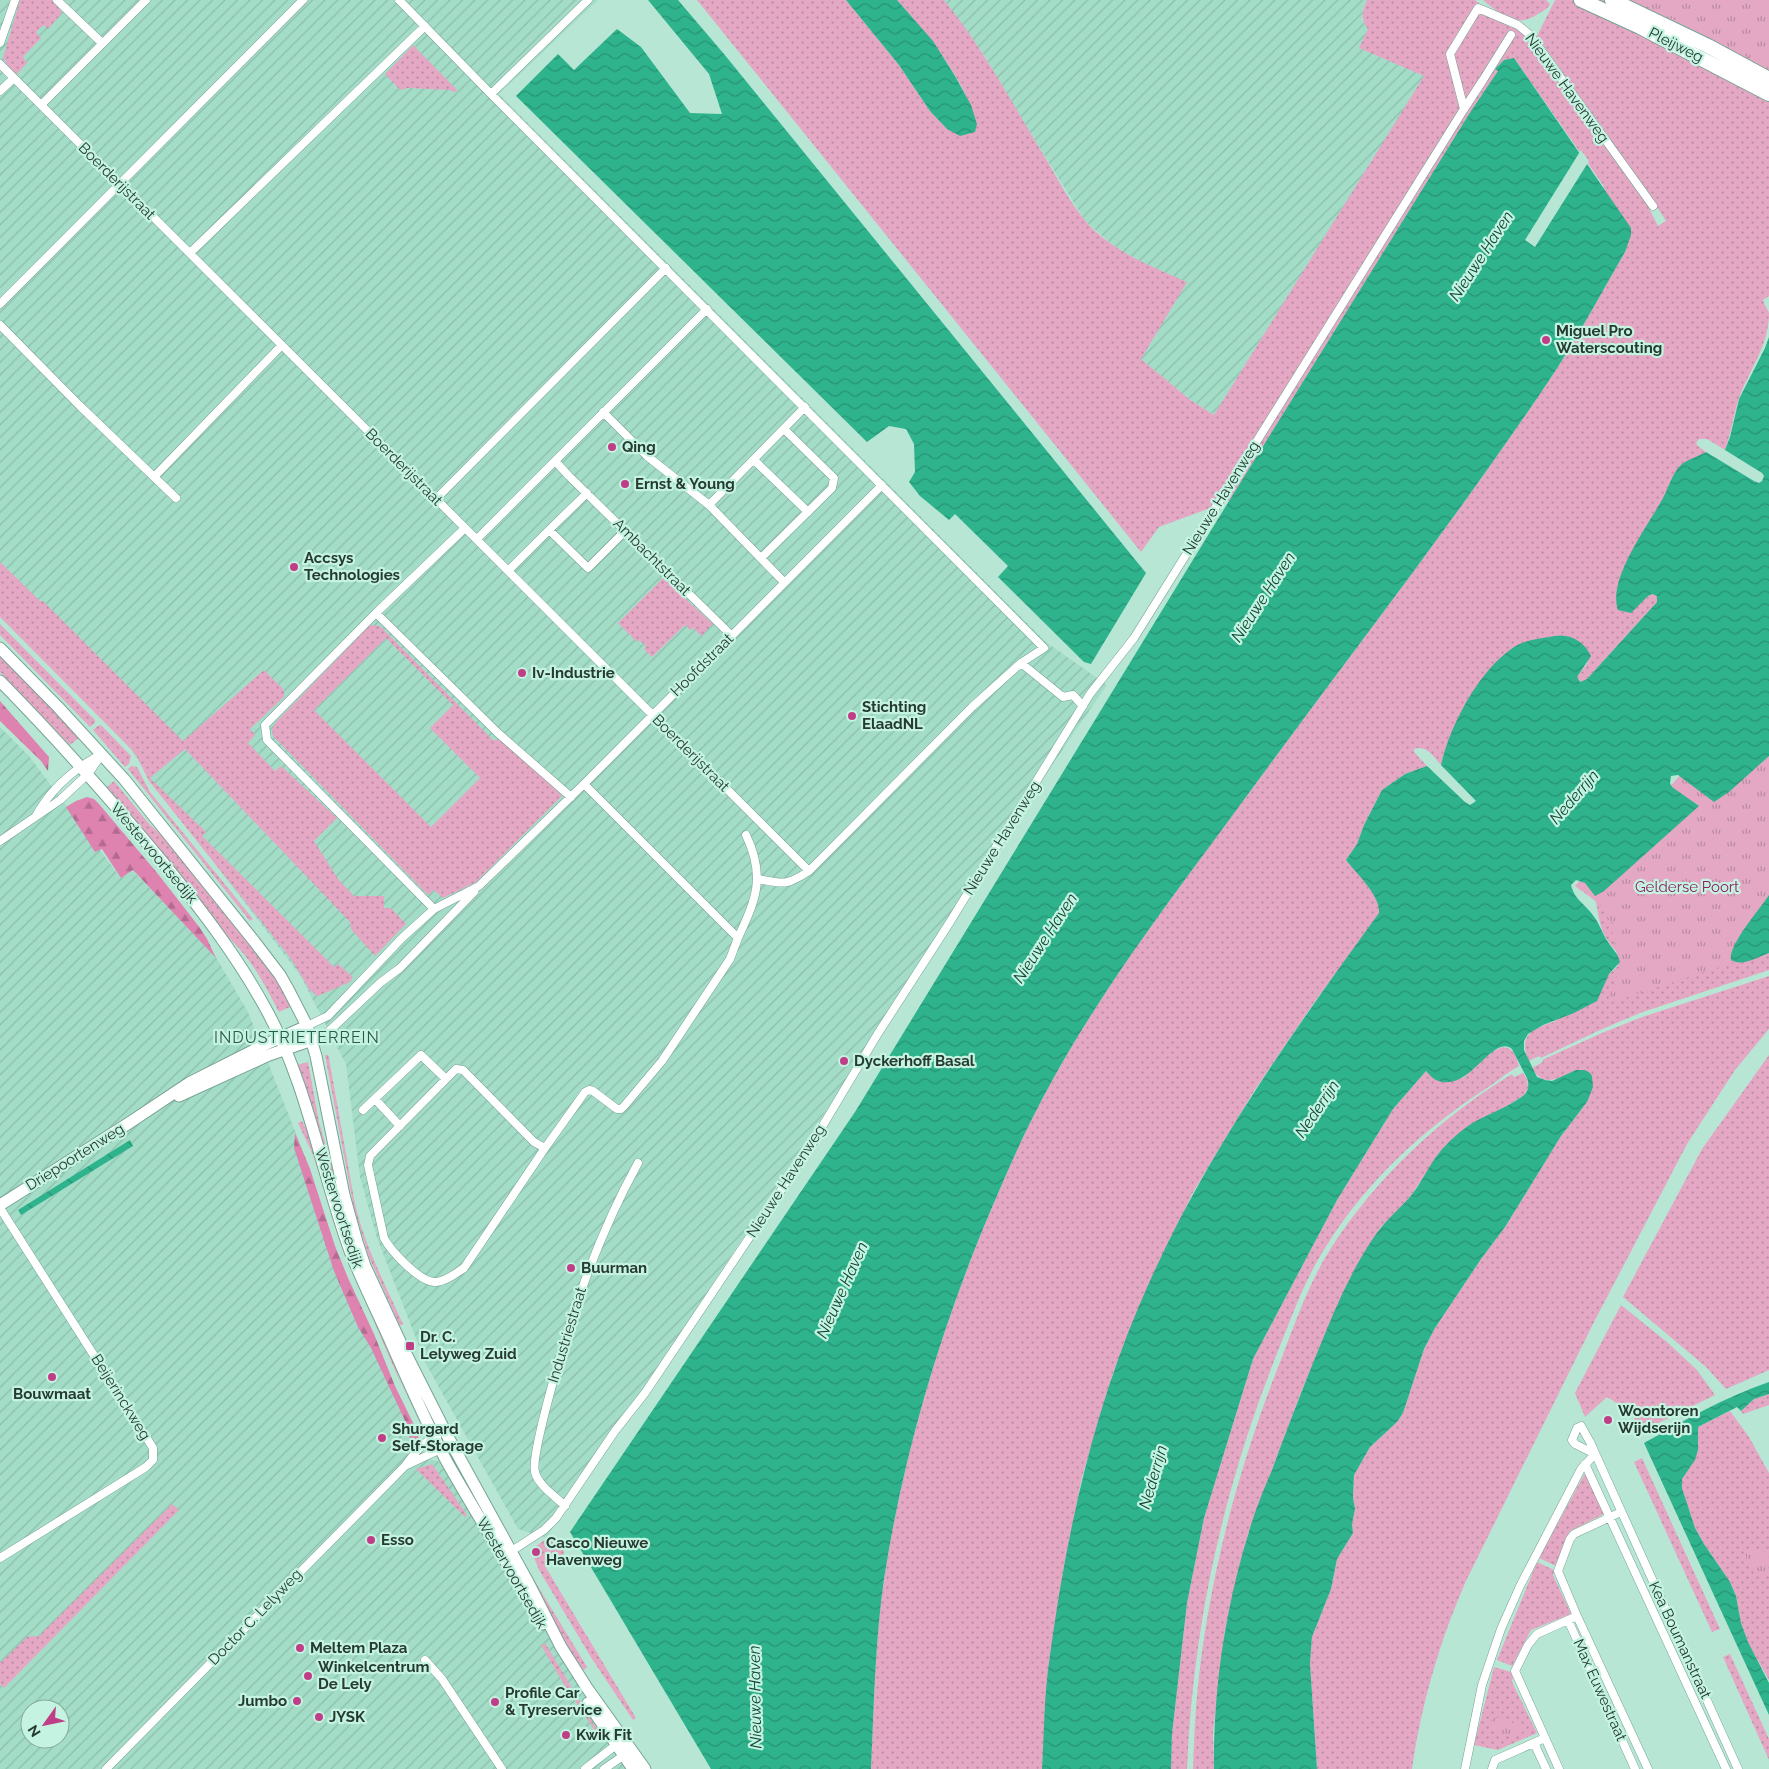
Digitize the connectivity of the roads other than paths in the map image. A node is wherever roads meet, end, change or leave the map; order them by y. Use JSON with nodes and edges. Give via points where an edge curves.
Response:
{"nodes":[{"id":1,"x":15,"y":0,"type":"edge"},
{"id":2,"x":146,"y":0,"type":"edge"},
{"id":3,"x":303,"y":0,"type":"edge"},
{"id":4,"x":399,"y":0,"type":"edge"},
{"id":5,"x":588,"y":0,"type":"edge"},
{"id":6,"x":1581,"y":0,"type":"edge"},
{"id":7,"x":1612,"y":0,"type":"edge"},
{"id":8,"x":62,"y":2,"type":"edge"},
{"id":9,"x":425,"y":26,"type":"junction"},
{"id":10,"x":1511,"y":36,"type":"dead end"},
{"id":11,"x":0,"y":43,"type":"edge"},
{"id":12,"x":102,"y":43,"type":"junction"},
{"id":13,"x":0,"y":64,"type":"edge"},
{"id":14,"x":14,"y":78,"type":"junction"},
{"id":15,"x":1769,"y":79,"type":"edge"},
{"id":16,"x":0,"y":91,"type":"edge"},
{"id":17,"x":491,"y":94,"type":"junction"},
{"id":18,"x":1769,"y":94,"type":"edge"},
{"id":19,"x":41,"y":104,"type":"junction"},
{"id":20,"x":1464,"y":109,"type":"junction"},
{"id":21,"x":120,"y":184,"type":"junction"},
{"id":22,"x":1653,"y":206,"type":"dead end"},
{"id":23,"x":190,"y":254,"type":"junction"},
{"id":24,"x":666,"y":268,"type":"junction"},
{"id":25,"x":0,"y":304,"type":"edge"},
{"id":26,"x":707,"y":309,"type":"junction"},
{"id":27,"x":0,"y":325,"type":"edge"},
{"id":28,"x":282,"y":345,"type":"junction"},
{"id":29,"x":805,"y":407,"type":"junction"},
{"id":30,"x":603,"y":412,"type":"junction"},
{"id":31,"x":785,"y":430,"type":"junction"},
{"id":32,"x":754,"y":460,"type":"junction"},
{"id":33,"x":555,"y":461,"type":"junction"},
{"id":34,"x":154,"y":476,"type":"junction"},
{"id":35,"x":882,"y":485,"type":"junction"},
{"id":36,"x":587,"y":493,"type":"junction"},
{"id":37,"x":176,"y":498,"type":"dead end"},
{"id":38,"x":436,"y":499,"type":"junction"},
{"id":39,"x":709,"y":505,"type":"junction"},
{"id":40,"x":808,"y":512,"type":"junction"},
{"id":41,"x":466,"y":528,"type":"junction"},
{"id":42,"x":549,"y":530,"type":"junction"},
{"id":43,"x":625,"y":531,"type":"junction"},
{"id":44,"x":477,"y":539,"type":"junction"},
{"id":45,"x":762,"y":558,"type":"junction"},
{"id":46,"x":508,"y":571,"type":"junction"},
{"id":47,"x":784,"y":582,"type":"junction"},
{"id":48,"x":376,"y":614,"type":"junction"},
{"id":49,"x":732,"y":636,"type":"junction"},
{"id":50,"x":0,"y":648,"type":"edge"},
{"id":51,"x":1021,"y":663,"type":"junction"},
{"id":52,"x":0,"y":681,"type":"edge"},
{"id":53,"x":1083,"y":706,"type":"junction"},
{"id":54,"x":652,"y":715,"type":"junction"},
{"id":55,"x":102,"y":754,"type":"junction"},
{"id":56,"x":84,"y":770,"type":"junction"},
{"id":57,"x":584,"y":784,"type":"junction"},
{"id":58,"x":571,"y":797,"type":"junction"},
{"id":59,"x":36,"y":816,"type":"junction"},
{"id":60,"x":746,"y":835,"type":"dead end"},
{"id":61,"x":0,"y":841,"type":"edge"},
{"id":62,"x":809,"y":870,"type":"junction"},
{"id":63,"x":758,"y":879,"type":"junction"},
{"id":64,"x":479,"y":886,"type":"junction"},
{"id":65,"x":434,"y":909,"type":"junction"},
{"id":66,"x":738,"y":938,"type":"junction"},
{"id":67,"x":370,"y":973,"type":"junction"},
{"id":68,"x":380,"y":983,"type":"junction"},
{"id":69,"x":307,"y":1026,"type":"junction"},
{"id":70,"x":280,"y":1037,"type":"junction"},
{"id":71,"x":312,"y":1040,"type":"junction"},
{"id":72,"x":286,"y":1048,"type":"junction"},
{"id":73,"x":446,"y":1079,"type":"junction"},
{"id":74,"x":375,"y":1098,"type":"junction"},
{"id":75,"x":150,"y":1109,"type":"junction"},
{"id":76,"x":363,"y":1110,"type":"dead end"},
{"id":77,"x":400,"y":1126,"type":"junction"},
{"id":78,"x":545,"y":1148,"type":"junction"},
{"id":79,"x":638,"y":1163,"type":"dead end"},
{"id":80,"x":0,"y":1207,"type":"edge"},
{"id":81,"x":435,"y":1437,"type":"junction"},
{"id":82,"x":448,"y":1437,"type":"junction"},
{"id":83,"x":441,"y":1449,"type":"junction"},
{"id":84,"x":1586,"y":1464,"type":"junction"},
{"id":85,"x":405,"y":1466,"type":"junction"},
{"id":86,"x":565,"y":1506,"type":"junction"},
{"id":87,"x":1621,"y":1512,"type":"junction"},
{"id":88,"x":1610,"y":1517,"type":"junction"},
{"id":89,"x":510,"y":1552,"type":"junction"},
{"id":90,"x":0,"y":1558,"type":"edge"},
{"id":91,"x":1577,"y":1616,"type":"junction"},
{"id":92,"x":1568,"y":1620,"type":"junction"},
{"id":93,"x":425,"y":1660,"type":"dead end"},
{"id":94,"x":1545,"y":1738,"type":"junction"},
{"id":95,"x":1534,"y":1742,"type":"junction"},
{"id":96,"x":622,"y":1749,"type":"junction"},
{"id":97,"x":106,"y":1769,"type":"edge"},
{"id":98,"x":502,"y":1769,"type":"edge"},
{"id":99,"x":584,"y":1769,"type":"edge"},
{"id":100,"x":604,"y":1769,"type":"edge"},
{"id":101,"x":633,"y":1769,"type":"edge"},
{"id":102,"x":645,"y":1769,"type":"edge"},
{"id":103,"x":1465,"y":1769,"type":"edge"},
{"id":104,"x":1492,"y":1769,"type":"edge"},
{"id":105,"x":1546,"y":1769,"type":"edge"},
{"id":106,"x":1559,"y":1769,"type":"edge"},
{"id":107,"x":1635,"y":1769,"type":"edge"},
{"id":108,"x":1648,"y":1769,"type":"edge"},
{"id":109,"x":1726,"y":1769,"type":"edge"},
{"id":110,"x":1738,"y":1769,"type":"edge"}],
"edges":[{"from":1,"to":11,"type":"street"},
{"from":2,"to":12,"type":"street"},
{"from":3,"to":21,"type":"street"},
{"from":4,"to":9,"type":"street"},
{"from":5,"to":17,"type":"street"},
{"from":6,"to":18,"type":"highway","name":"Pleijweg"},
{"from":7,"to":15,"type":"highway","name":"Pleijweg"},
{"from":8,"to":12,"type":"street"},
{"from":9,"to":17,"type":"street"},
{"from":9,"to":23,"type":"street"},
{"from":10,"to":20,"type":"street","name":"Nieuwe Havenweg"},
{"from":12,"to":19,"type":"street"},
{"from":13,"to":14,"type":"street","name":"Boerderijstraat"},
{"from":14,"to":16,"type":"street"},
{"from":14,"to":19,"type":"street","name":"Boerderijstraat"},
{"from":17,"to":24,"type":"street"},
{"from":19,"to":21,"type":"street","name":"Boerderijstraat"},
{"from":20,"to":22,"type":"street","name":"Nieuwe Havenweg","via":[[1450,54],[1478,8],[1518,25],[1530,35]]},
{"from":20,"to":53,"type":"street","name":"Nieuwe Havenweg","via":[[1134,638]]},
{"from":21,"to":23,"type":"street","name":"Boerderijstraat"},
{"from":21,"to":25,"type":"street"},
{"from":23,"to":28,"type":"street","name":"Boerderijstraat"},
{"from":24,"to":26,"type":"street"},
{"from":24,"to":38,"type":"street"},
{"from":26,"to":29,"type":"street"},
{"from":26,"to":30,"type":"street"},
{"from":27,"to":34,"type":"street"},
{"from":28,"to":34,"type":"street"},
{"from":28,"to":38,"type":"street","name":"Boerderijstraat"},
{"from":29,"to":31,"type":"street"},
{"from":29,"to":35,"type":"street"},
{"from":30,"to":33,"type":"street"},
{"from":30,"to":39,"type":"street","via":[[647,456]]},
{"from":31,"to":32,"type":"street"},
{"from":31,"to":40,"type":"street","via":[[834,478],[832,488]]},
{"from":32,"to":39,"type":"street"},
{"from":32,"to":40,"type":"street"},
{"from":33,"to":36,"type":"street","name":"Ambachtstraat"},
{"from":33,"to":44,"type":"street"},
{"from":34,"to":37,"type":"street"},
{"from":35,"to":47,"type":"street","name":"Hoofdstraat"},
{"from":35,"to":51,"type":"street","via":[[1044,648]]},
{"from":36,"to":42,"type":"street"},
{"from":36,"to":43,"type":"street","name":"Ambachtstraat"},
{"from":38,"to":41,"type":"street","name":"Boerderijstraat"},
{"from":39,"to":45,"type":"street"},
{"from":40,"to":45,"type":"street"},
{"from":41,"to":44,"type":"street","name":"Boerderijstraat"},
{"from":41,"to":48,"type":"street"},
{"from":42,"to":43,"type":"street","via":[[588,568]]},
{"from":42,"to":46,"type":"street"},
{"from":43,"to":49,"type":"street","name":"Ambachtstraat"},
{"from":44,"to":46,"type":"street","name":"Boerderijstraat"},
{"from":45,"to":47,"type":"street"},
{"from":46,"to":54,"type":"street","name":"Boerderijstraat"},
{"from":47,"to":49,"type":"street","name":"Hoofdstraat"},
{"from":48,"to":58,"type":"street","via":[[498,733]]},
{"from":48,"to":65,"type":"street","via":[[266,725],[267,740]]},
{"from":49,"to":54,"type":"street","name":"Hoofdstraat"},
{"from":50,"to":55,"type":"main road","name":"Westervoortsedijk"},
{"from":51,"to":53,"type":"street","via":[[1062,697],[1073,695]]},
{"from":51,"to":62,"type":"street","via":[[972,707]]},
{"from":52,"to":56,"type":"main road","name":"Westervoortsedijk"},
{"from":53,"to":86,"type":"street","name":"Nieuwe Havenweg","via":[[810,1147]]},
{"from":54,"to":57,"type":"street","name":"Hoofdstraat"},
{"from":54,"to":62,"type":"street","name":"Boerderijstraat"},
{"from":55,"to":56,"type":"street"},
{"from":55,"to":69,"type":"main road","name":"Westervoortsedijk","via":[[271,964]]},
{"from":56,"to":59,"type":"street","via":[[47,811]]},
{"from":56,"to":59,"type":"street","via":[[68,778],[50,794]]},
{"from":56,"to":70,"type":"main road","name":"Westervoortsedijk","via":[[199,908],[241,967]]},
{"from":57,"to":58,"type":"street","name":"Hoofdstraat"},
{"from":57,"to":66,"type":"street"},
{"from":58,"to":64,"type":"street","name":"Hoofdstraat"},
{"from":59,"to":61,"type":"street"},
{"from":60,"to":63,"type":"street","via":[[753,849]]},
{"from":62,"to":63,"type":"street","via":[[792,882],[783,884]]},
{"from":63,"to":66,"type":"street","via":[[754,904]]},
{"from":64,"to":65,"type":"street","name":"Hoofdstraat"},
{"from":64,"to":68,"type":"street","name":"Hoofdstraat","via":[[408,960]]},
{"from":65,"to":67,"type":"street","name":"Hoofdstraat"},
{"from":66,"to":78,"type":"street","via":[[730,959],[662,1061],[625,1105],[617,1109],[589,1090]]},
{"from":67,"to":68,"type":"street"},
{"from":67,"to":69,"type":"street","via":[[328,1016]]},
{"from":68,"to":71,"type":"street","via":[[326,1034]]},
{"from":69,"to":70,"type":"main road","name":"Driepoortenweg"},
{"from":69,"to":71,"type":"main road","name":"Westervoortsedijk"},
{"from":70,"to":72,"type":"main road","name":"Westervoortsedijk"},
{"from":70,"to":75,"type":"main road","name":"Driepoortenweg","via":[[189,1082]]},
{"from":71,"to":72,"type":"main road","name":"Driepoortenweg"},
{"from":71,"to":82,"type":"main road","name":"Westervoortsedijk","via":[[356,1242],[404,1350]]},
{"from":72,"to":75,"type":"main road","name":"Driepoortenweg"},
{"from":72,"to":81,"type":"main road","name":"Westervoortsedijk","via":[[350,1250]]},
{"from":73,"to":74,"type":"street","via":[[421,1055]]},
{"from":73,"to":77,"type":"street"},
{"from":73,"to":78,"type":"street","via":[[456,1069],[462,1070],[534,1142]]},
{"from":74,"to":76,"type":"street"},
{"from":74,"to":77,"type":"street"},
{"from":75,"to":80,"type":"main road","name":"Driepoortenweg"},
{"from":77,"to":78,"type":"street","via":[[370,1156],[368,1164],[384,1238],[390,1249],[407,1264],[425,1279],[436,1282],[464,1268]]},
{"from":79,"to":86,"type":"street","name":"Industriestraat","via":[[587,1273],[561,1348],[542,1423],[534,1470],[538,1480]]},
{"from":80,"to":90,"type":"street","name":"Beijerinckweg","via":[[153,1448],[152,1460],[146,1466]]},
{"from":81,"to":82,"type":"street"},
{"from":81,"to":83,"type":"main road","name":"Westervoortsedijk"},
{"from":81,"to":85,"type":"street","name":"Doctor C. Lelyweg","via":[[426,1442]]},
{"from":82,"to":83,"type":"street"},
{"from":82,"to":89,"type":"main road","name":"Westervoortsedijk"},
{"from":83,"to":85,"type":"street","name":"Doctor C. Lelyweg"},
{"from":83,"to":89,"type":"main road","name":"Westervoortsedijk"},
{"from":84,"to":87,"type":"street","name":"Kea Boumanstraat","via":[[1595,1454]]},
{"from":84,"to":88,"type":"street","name":"Kea Boumanstraat"},
{"from":84,"to":103,"type":"street","via":[[1520,1586],[1501,1629],[1482,1685]]},
{"from":85,"to":97,"type":"street","name":"Doctor C. Lelyweg"},
{"from":86,"to":89,"type":"street","name":"Nieuwe Havenweg","via":[[551,1524]]},
{"from":87,"to":88,"type":"street"},
{"from":87,"to":110,"type":"street","name":"Kea Boumanstraat"},
{"from":88,"to":91,"type":"street","name":"Max Euwestraat","via":[[1574,1534],[1558,1571]]},
{"from":88,"to":109,"type":"street","name":"Kea Boumanstraat"},
{"from":89,"to":96,"type":"main road","name":"Westervoortsedijk","via":[[561,1647]]},
{"from":91,"to":92,"type":"street","name":"Max Euwestraat"},
{"from":91,"to":108,"type":"street","name":"Max Euwestraat"},
{"from":92,"to":94,"type":"street","via":[[1537,1634],[1515,1671]]},
{"from":92,"to":107,"type":"street","name":"Max Euwestraat"},
{"from":93,"to":98,"type":"street","via":[[442,1679]]},
{"from":94,"to":95,"type":"street"},
{"from":94,"to":106,"type":"street"},
{"from":95,"to":104,"type":"street","via":[[1495,1760]]},
{"from":95,"to":105,"type":"street"},
{"from":96,"to":99,"type":"street"},
{"from":96,"to":100,"type":"street"},
{"from":96,"to":101,"type":"main road","name":"Westervoortsedijk"},
{"from":96,"to":102,"type":"main road","name":"Westervoortsedijk"}]}
